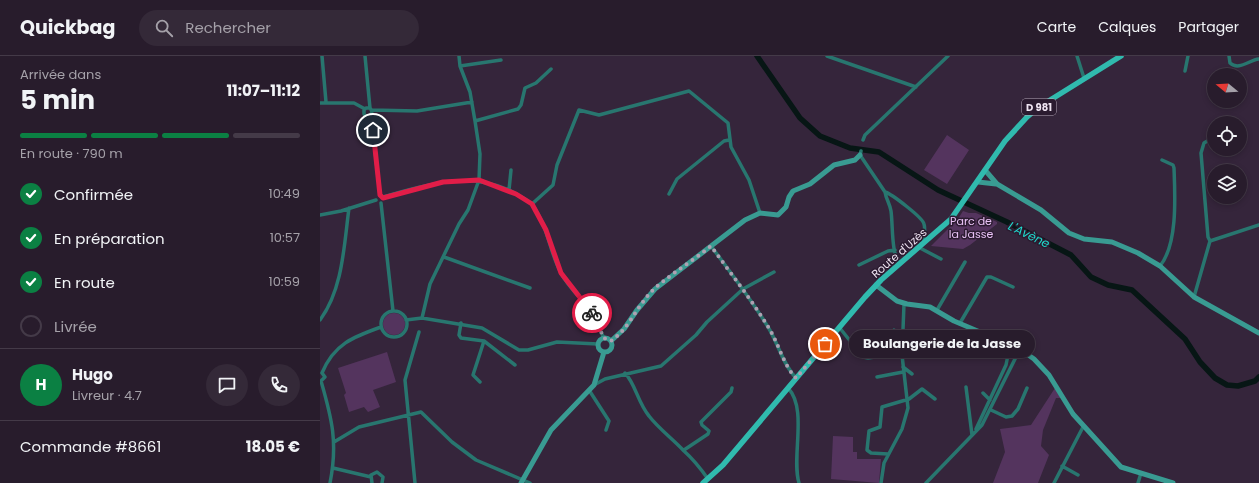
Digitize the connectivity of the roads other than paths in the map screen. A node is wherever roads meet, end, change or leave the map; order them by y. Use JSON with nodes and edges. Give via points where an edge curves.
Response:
{"nodes":[{"id":1,"x":322,"y":56,"type":"edge"},
{"id":2,"x":365,"y":56,"type":"edge"},
{"id":3,"x":459,"y":56,"type":"edge"},
{"id":4,"x":827,"y":56,"type":"edge"},
{"id":5,"x":940,"y":56,"type":"edge"},
{"id":6,"x":948,"y":56,"type":"edge"},
{"id":7,"x":1121,"y":56,"type":"edge"},
{"id":8,"x":1188,"y":56,"type":"edge"},
{"id":9,"x":1229,"y":56,"type":"edge"},
{"id":10,"x":1078,"y":57,"type":"edge"},
{"id":11,"x":944,"y":59,"type":"junction"},
{"id":12,"x":1259,"y":59,"type":"edge"},
{"id":13,"x":501,"y":60,"type":"dead end"},
{"id":14,"x":460,"y":66,"type":"junction"},
{"id":15,"x":551,"y":69,"type":"dead end"},
{"id":16,"x":1185,"y":71,"type":"dead end"},
{"id":17,"x":1084,"y":78,"type":"junction"},
{"id":18,"x":916,"y":87,"type":"junction"},
{"id":19,"x":326,"y":102,"type":"junction"},
{"id":20,"x":472,"y":102,"type":"junction"},
{"id":21,"x":320,"y":103,"type":"edge"},
{"id":22,"x":367,"y":109,"type":"junction"},
{"id":23,"x":369,"y":115,"type":"junction"},
{"id":24,"x":475,"y":121,"type":"junction"},
{"id":25,"x":729,"y":140,"type":"junction"},
{"id":26,"x":863,"y":140,"type":"dead end"},
{"id":27,"x":1207,"y":141,"type":"edge"},
{"id":28,"x":860,"y":153,"type":"joint"},
{"id":29,"x":1162,"y":160,"type":"dead end"},
{"id":30,"x":511,"y":170,"type":"dead end"},
{"id":31,"x":985,"y":170,"type":"junction"},
{"id":32,"x":479,"y":180,"type":"junction"},
{"id":33,"x":978,"y":182,"type":"junction"},
{"id":34,"x":997,"y":184,"type":"junction"},
{"id":35,"x":509,"y":190,"type":"junction"},
{"id":36,"x":885,"y":192,"type":"junction"},
{"id":37,"x":669,"y":194,"type":"dead end"},
{"id":38,"x":381,"y":196,"type":"junction"},
{"id":39,"x":376,"y":200,"type":"junction"},
{"id":40,"x":381,"y":203,"type":"junction"},
{"id":41,"x":532,"y":204,"type":"junction"},
{"id":42,"x":349,"y":208,"type":"junction"},
{"id":43,"x":760,"y":213,"type":"junction"},
{"id":44,"x":320,"y":215,"type":"edge"},
{"id":45,"x":1259,"y":225,"type":"edge"},
{"id":46,"x":925,"y":229,"type":"junction"},
{"id":47,"x":933,"y":236,"type":"junction"},
{"id":48,"x":1210,"y":242,"type":"junction"},
{"id":49,"x":711,"y":246,"type":"junction"},
{"id":50,"x":922,"y":246,"type":"junction"},
{"id":51,"x":895,"y":250,"type":"junction"},
{"id":52,"x":444,"y":257,"type":"junction"},
{"id":53,"x":941,"y":259,"type":"dead end"},
{"id":54,"x":965,"y":262,"type":"dead end"},
{"id":55,"x":900,"y":264,"type":"junction"},
{"id":56,"x":859,"y":265,"type":"dead end"},
{"id":57,"x":1160,"y":266,"type":"junction"},
{"id":58,"x":774,"y":272,"type":"dead end"},
{"id":59,"x":876,"y":285,"type":"junction"},
{"id":60,"x":1012,"y":287,"type":"dead end"},
{"id":61,"x":530,"y":288,"type":"dead end"},
{"id":62,"x":743,"y":290,"type":"junction"},
{"id":63,"x":1194,"y":297,"type":"junction"},
{"id":64,"x":904,"y":304,"type":"junction"},
{"id":65,"x":937,"y":310,"type":"junction"},
{"id":66,"x":392,"y":311,"type":"junction"},
{"id":67,"x":422,"y":318,"type":"junction"},
{"id":68,"x":320,"y":320,"type":"edge"},
{"id":69,"x":406,"y":320,"type":"junction"},
{"id":70,"x":461,"y":323,"type":"junction"},
{"id":71,"x":960,"y":323,"type":"junction"},
{"id":72,"x":381,"y":327,"type":"junction"},
{"id":73,"x":839,"y":327,"type":"junction"},
{"id":74,"x":894,"y":330,"type":"dead end"},
{"id":75,"x":419,"y":332,"type":"dead end"},
{"id":76,"x":1259,"y":333,"type":"edge"},
{"id":77,"x":604,"y":338,"type":"junction"},
{"id":78,"x":484,"y":341,"type":"junction"},
{"id":79,"x":611,"y":341,"type":"junction"},
{"id":80,"x":598,"y":344,"type":"junction"},
{"id":81,"x":1010,"y":345,"type":"junction"},
{"id":82,"x":1020,"y":349,"type":"junction"},
{"id":83,"x":604,"y":352,"type":"junction"},
{"id":84,"x":902,"y":353,"type":"junction"},
{"id":85,"x":874,"y":357,"type":"junction"},
{"id":86,"x":515,"y":365,"type":"dead end"},
{"id":87,"x":903,"y":370,"type":"junction"},
{"id":88,"x":321,"y":373,"type":"edge"},
{"id":89,"x":625,"y":374,"type":"junction"},
{"id":90,"x":912,"y":374,"type":"dead end"},
{"id":91,"x":877,"y":377,"type":"dead end"},
{"id":92,"x":796,"y":378,"type":"junction"},
{"id":93,"x":321,"y":381,"type":"edge"},
{"id":94,"x":480,"y":382,"type":"dead end"},
{"id":95,"x":594,"y":385,"type":"junction"},
{"id":96,"x":732,"y":388,"type":"dead end"},
{"id":97,"x":788,"y":388,"type":"junction"},
{"id":98,"x":966,"y":388,"type":"dead end"},
{"id":99,"x":1027,"y":388,"type":"dead end"},
{"id":100,"x":589,"y":390,"type":"junction"},
{"id":101,"x":983,"y":393,"type":"dead end"},
{"id":102,"x":935,"y":399,"type":"dead end"},
{"id":103,"x":908,"y":400,"type":"junction"},
{"id":104,"x":990,"y":400,"type":"junction"},
{"id":105,"x":991,"y":410,"type":"junction"},
{"id":106,"x":408,"y":415,"type":"junction"},
{"id":107,"x":1083,"y":427,"type":"junction"},
{"id":108,"x":606,"y":430,"type":"dead end"},
{"id":109,"x":975,"y":432,"type":"junction"},
{"id":110,"x":972,"y":435,"type":"junction"},
{"id":111,"x":334,"y":442,"type":"junction"},
{"id":112,"x":684,"y":450,"type":"junction"},
{"id":113,"x":888,"y":454,"type":"junction"},
{"id":114,"x":1062,"y":466,"type":"junction"},
{"id":115,"x":333,"y":468,"type":"junction"},
{"id":116,"x":1141,"y":473,"type":"junction"},
{"id":117,"x":1078,"y":475,"type":"dead end"},
{"id":118,"x":371,"y":477,"type":"junction"},
{"id":119,"x":706,"y":481,"type":"edge"},
{"id":120,"x":522,"y":482,"type":"edge"},
{"id":121,"x":330,"y":483,"type":"edge"},
{"id":122,"x":372,"y":483,"type":"edge"},
{"id":123,"x":382,"y":483,"type":"edge"},
{"id":124,"x":415,"y":483,"type":"edge"},
{"id":125,"x":530,"y":483,"type":"edge"},
{"id":126,"x":800,"y":483,"type":"edge"},
{"id":127,"x":881,"y":483,"type":"edge"},
{"id":128,"x":926,"y":483,"type":"edge"},
{"id":129,"x":1054,"y":483,"type":"edge"},
{"id":130,"x":1138,"y":483,"type":"edge"},
{"id":131,"x":1173,"y":483,"type":"edge"}],
"edges":[{"from":1,"to":19,"type":"street"},
{"from":2,"to":22,"type":"street","via":[[369,95]]},
{"from":3,"to":14,"type":"street"},
{"from":4,"to":18,"type":"street"},
{"from":5,"to":11,"type":"street"},
{"from":6,"to":11,"type":"street"},
{"from":7,"to":17,"type":"main road","name":"Route d'Uzès","number":"D 981"},
{"from":8,"to":16,"type":"street"},
{"from":9,"to":12,"type":"street","via":[[1232,65],[1243,65]]},
{"from":10,"to":17,"type":"street"},
{"from":11,"to":18,"type":"street"},
{"from":13,"to":14,"type":"street"},
{"from":14,"to":20,"type":"street"},
{"from":15,"to":24,"type":"street","via":[[536,83],[525,88],[518,109]]},
{"from":17,"to":31,"type":"main road","name":"Route d'Uzès","number":"D 981","via":[[1027,116],[1011,133]]},
{"from":18,"to":26,"type":"street","via":[[865,135]]},
{"from":19,"to":21,"type":"street"},
{"from":19,"to":22,"type":"street","via":[[354,103]]},
{"from":20,"to":22,"type":"street","via":[[417,111]]},
{"from":20,"to":24,"type":"street"},
{"from":22,"to":23,"type":"street"},
{"from":22,"to":23,"type":"street"},
{"from":23,"to":38,"type":"street"},
{"from":24,"to":32,"type":"street","via":[[480,154]]},
{"from":25,"to":37,"type":"street","via":[[724,141],[677,179]]},
{"from":25,"to":41,"type":"street","via":[[728,123],[689,92],[599,115],[579,110],[557,165],[553,185]]},
{"from":25,"to":43,"type":"street","via":[[749,180]]},
{"from":27,"to":48,"type":"street","via":[[1201,153]]},
{"from":28,"to":36,"type":"street"},
{"from":28,"to":43,"type":"street","via":[[855,160],[834,165],[810,184],[793,191],[786,207],[778,215]]},
{"from":29,"to":57,"type":"street","via":[[1174,168],[1175,221]]},
{"from":30,"to":35,"type":"street"},
{"from":31,"to":33,"type":"main road","name":"Route d'Uzès","number":"D 981"},
{"from":31,"to":34,"type":"street"},
{"from":32,"to":35,"type":"street"},
{"from":32,"to":38,"type":"street","via":[[443,182]]},
{"from":32,"to":52,"type":"street","via":[[468,210]]},
{"from":33,"to":34,"type":"street"},
{"from":33,"to":47,"type":"main road","name":"Route d'Uzès","number":"D 981","via":[[959,209]]},
{"from":34,"to":57,"type":"street","via":[[1035,206],[1076,237],[1120,244]]},
{"from":35,"to":41,"type":"street"},
{"from":36,"to":46,"type":"street","via":[[890,193],[923,221]]},
{"from":36,"to":51,"type":"street","via":[[891,209]]},
{"from":38,"to":39,"type":"street"},
{"from":38,"to":40,"type":"street"},
{"from":39,"to":40,"type":"street"},
{"from":39,"to":42,"type":"street"},
{"from":40,"to":66,"type":"street"},
{"from":41,"to":77,"type":"street","via":[[546,230],[561,273],[590,309]]},
{"from":42,"to":44,"type":"street"},
{"from":42,"to":68,"type":"street","via":[[339,275],[330,302]]},
{"from":43,"to":49,"type":"street","via":[[745,220]]},
{"from":45,"to":48,"type":"street"},
{"from":46,"to":47,"type":"street"},
{"from":46,"to":50,"type":"street"},
{"from":47,"to":50,"type":"main road","name":"Route d'Uzès","number":"D 981"},
{"from":48,"to":63,"type":"street"},
{"from":49,"to":62,"type":"street"},
{"from":49,"to":79,"type":"street","via":[[655,289],[624,329]]},
{"from":50,"to":53,"type":"street"},
{"from":50,"to":55,"type":"main road","name":"Route d'Uzès","number":"D 981"},
{"from":51,"to":55,"type":"street"},
{"from":51,"to":56,"type":"street"},
{"from":52,"to":61,"type":"street"},
{"from":52,"to":67,"type":"street","via":[[430,284]]},
{"from":54,"to":65,"type":"street"},
{"from":55,"to":59,"type":"main road","name":"Route d'Uzès","number":"D 981"},
{"from":57,"to":63,"type":"street"},
{"from":58,"to":62,"type":"street"},
{"from":59,"to":64,"type":"street"},
{"from":59,"to":73,"type":"main road","name":"Route d'Uzès","number":"D 981"},
{"from":60,"to":71,"type":"street","via":[[987,277]]},
{"from":62,"to":89,"type":"street","via":[[661,366]]},
{"from":62,"to":92,"type":"street","via":[[762,316]]},
{"from":63,"to":76,"type":"street"},
{"from":64,"to":65,"type":"street","via":[[927,305]]},
{"from":64,"to":84,"type":"street"},
{"from":65,"to":71,"type":"street"},
{"from":66,"to":69,"type":"street","via":[[401,313]]},
{"from":66,"to":72,"type":"street","via":[[384,315]]},
{"from":67,"to":69,"type":"street"},
{"from":67,"to":70,"type":"street"},
{"from":69,"to":72,"type":"street","via":[[406,328],[397,336],[389,336]]},
{"from":70,"to":78,"type":"street","via":[[461,338]]},
{"from":70,"to":80,"type":"street","via":[[490,331],[509,346],[519,350],[557,342]]},
{"from":71,"to":81,"type":"street"},
{"from":72,"to":88,"type":"street","via":[[341,345]]},
{"from":73,"to":85,"type":"street","via":[[863,357]]},
{"from":73,"to":92,"type":"main road","name":"Route d'Uzès","number":"D 981"},
{"from":74,"to":85,"type":"street"},
{"from":75,"to":106,"type":"street","via":[[405,380]]},
{"from":77,"to":79,"type":"street"},
{"from":77,"to":80,"type":"street"},
{"from":78,"to":86,"type":"street"},
{"from":78,"to":94,"type":"street","via":[[473,375]]},
{"from":79,"to":83,"type":"street","via":[[612,348]]},
{"from":80,"to":83,"type":"street","via":[[599,349]]},
{"from":81,"to":82,"type":"street"},
{"from":81,"to":104,"type":"street","via":[[1006,365]]},
{"from":82,"to":105,"type":"street"},
{"from":82,"to":107,"type":"street","via":[[1034,358],[1049,375]]},
{"from":83,"to":95,"type":"street"},
{"from":84,"to":85,"type":"street"},
{"from":84,"to":87,"type":"street"},
{"from":87,"to":90,"type":"street"},
{"from":87,"to":91,"type":"street"},
{"from":87,"to":103,"type":"street"},
{"from":88,"to":93,"type":"street","via":[[325,376]]},
{"from":89,"to":95,"type":"street","via":[[605,378]]},
{"from":89,"to":112,"type":"street","via":[[647,414]]},
{"from":92,"to":97,"type":"main road","name":"Route d'Uzès","number":"D 981"},
{"from":93,"to":111,"type":"street","via":[[331,417]]},
{"from":95,"to":100,"type":"street"},
{"from":96,"to":112,"type":"street","via":[[701,422],[709,431],[708,434]]},
{"from":97,"to":119,"type":"main road","name":"Route d'Uzès","number":"D 981","via":[[723,465]]},
{"from":97,"to":126,"type":"street","via":[[793,394],[796,408]]},
{"from":98,"to":110,"type":"street"},
{"from":99,"to":105,"type":"street","via":[[1023,400],[1012,416],[1006,417]]},
{"from":100,"to":108,"type":"street","via":[[609,420]]},
{"from":100,"to":120,"type":"street","via":[[554,426]]},
{"from":101,"to":104,"type":"street"},
{"from":102,"to":103,"type":"street","via":[[922,389]]},
{"from":103,"to":113,"type":"street","via":[[906,419]]},
{"from":103,"to":113,"type":"street","via":[[884,405],[880,427],[868,433],[867,450],[871,453]]},
{"from":104,"to":109,"type":"street"},
{"from":105,"to":109,"type":"street"},
{"from":106,"to":111,"type":"street","via":[[359,427]]},
{"from":106,"to":120,"type":"street","via":[[421,412],[452,442],[476,460]]},
{"from":106,"to":124,"type":"street"},
{"from":107,"to":114,"type":"street"},
{"from":107,"to":116,"type":"street","via":[[1121,467]]},
{"from":109,"to":110,"type":"street"},
{"from":110,"to":128,"type":"street"},
{"from":111,"to":115,"type":"street"},
{"from":112,"to":119,"type":"street"},
{"from":113,"to":127,"type":"street"},
{"from":114,"to":117,"type":"street"},
{"from":114,"to":129,"type":"street"},
{"from":115,"to":118,"type":"street"},
{"from":115,"to":121,"type":"street"},
{"from":116,"to":130,"type":"street"},
{"from":116,"to":131,"type":"street"},
{"from":118,"to":122,"type":"street"},
{"from":118,"to":123,"type":"street","via":[[374,473],[380,473]]},
{"from":120,"to":125,"type":"street"}]}
